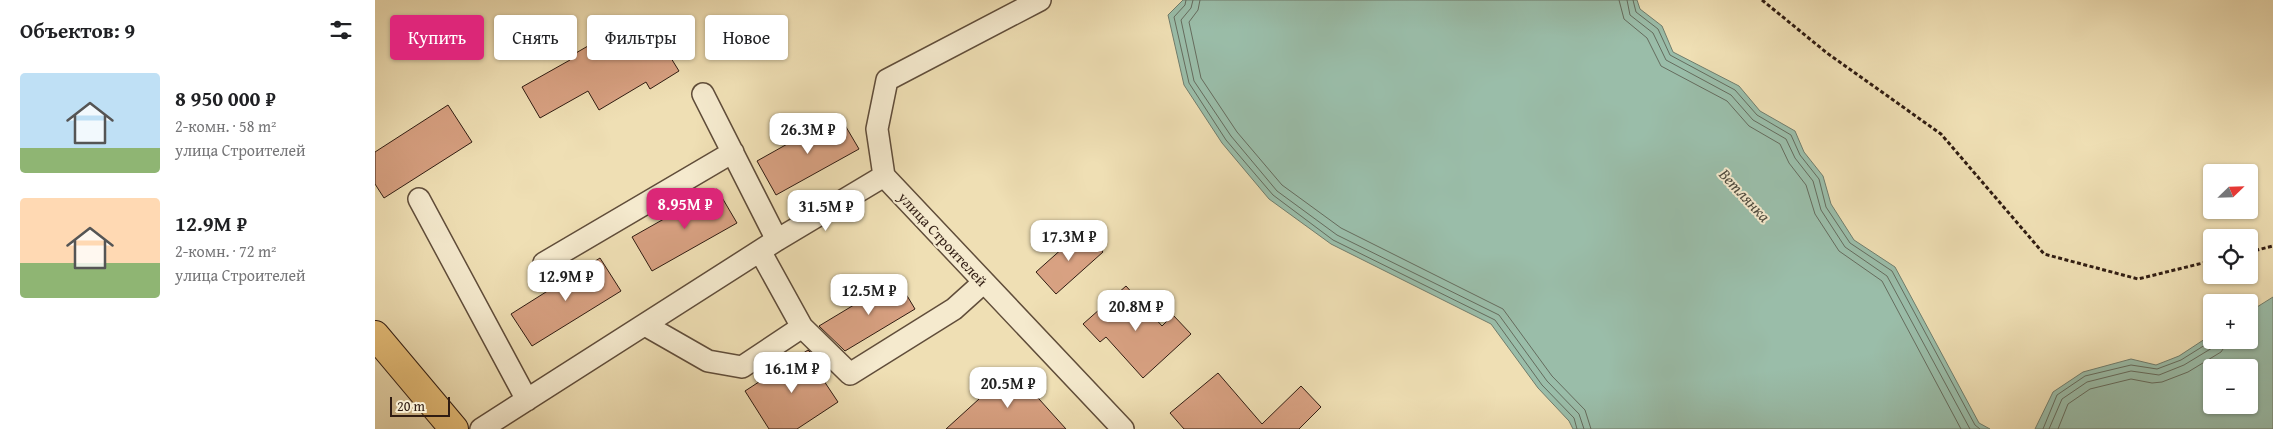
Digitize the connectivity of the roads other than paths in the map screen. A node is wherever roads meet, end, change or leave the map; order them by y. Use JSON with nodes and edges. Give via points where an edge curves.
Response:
{"nodes":[{"id":1,"x":1040,"y":0,"type":"edge"},
{"id":2,"x":703,"y":94,"type":"dead end"},
{"id":3,"x":733,"y":152,"type":"junction"},
{"id":4,"x":884,"y":176,"type":"junction"},
{"id":5,"x":419,"y":199,"type":"dead end"},
{"id":6,"x":769,"y":245,"type":"junction"},
{"id":7,"x":544,"y":263,"type":"dead end"},
{"id":8,"x":984,"y":282,"type":"junction"},
{"id":9,"x":645,"y":324,"type":"junction"},
{"id":10,"x":802,"y":327,"type":"junction"},
{"id":11,"x":375,"y":335,"type":"edge"},
{"id":12,"x":527,"y":400,"type":"junction"},
{"id":13,"x":454,"y":429,"type":"edge"},
{"id":14,"x":481,"y":429,"type":"edge"},
{"id":15,"x":1123,"y":429,"type":"edge"}],
"edges":[{"from":1,"to":4,"type":"street","via":[[887,80],[877,129]]},
{"from":2,"to":3,"type":"street"},
{"from":3,"to":6,"type":"street"},
{"from":3,"to":7,"type":"street"},
{"from":4,"to":6,"type":"street"},
{"from":4,"to":8,"type":"street","name":"улица Строителей"},
{"from":5,"to":12,"type":"street"},
{"from":6,"to":9,"type":"street"},
{"from":6,"to":10,"type":"street"},
{"from":8,"to":10,"type":"street","via":[[954,309],[850,374]]},
{"from":8,"to":15,"type":"street","name":"улица Строителей"},
{"from":9,"to":10,"type":"street","via":[[708,361],[742,366]]},
{"from":9,"to":12,"type":"street"},
{"from":11,"to":13,"type":"main road"},
{"from":12,"to":14,"type":"street"}]}
